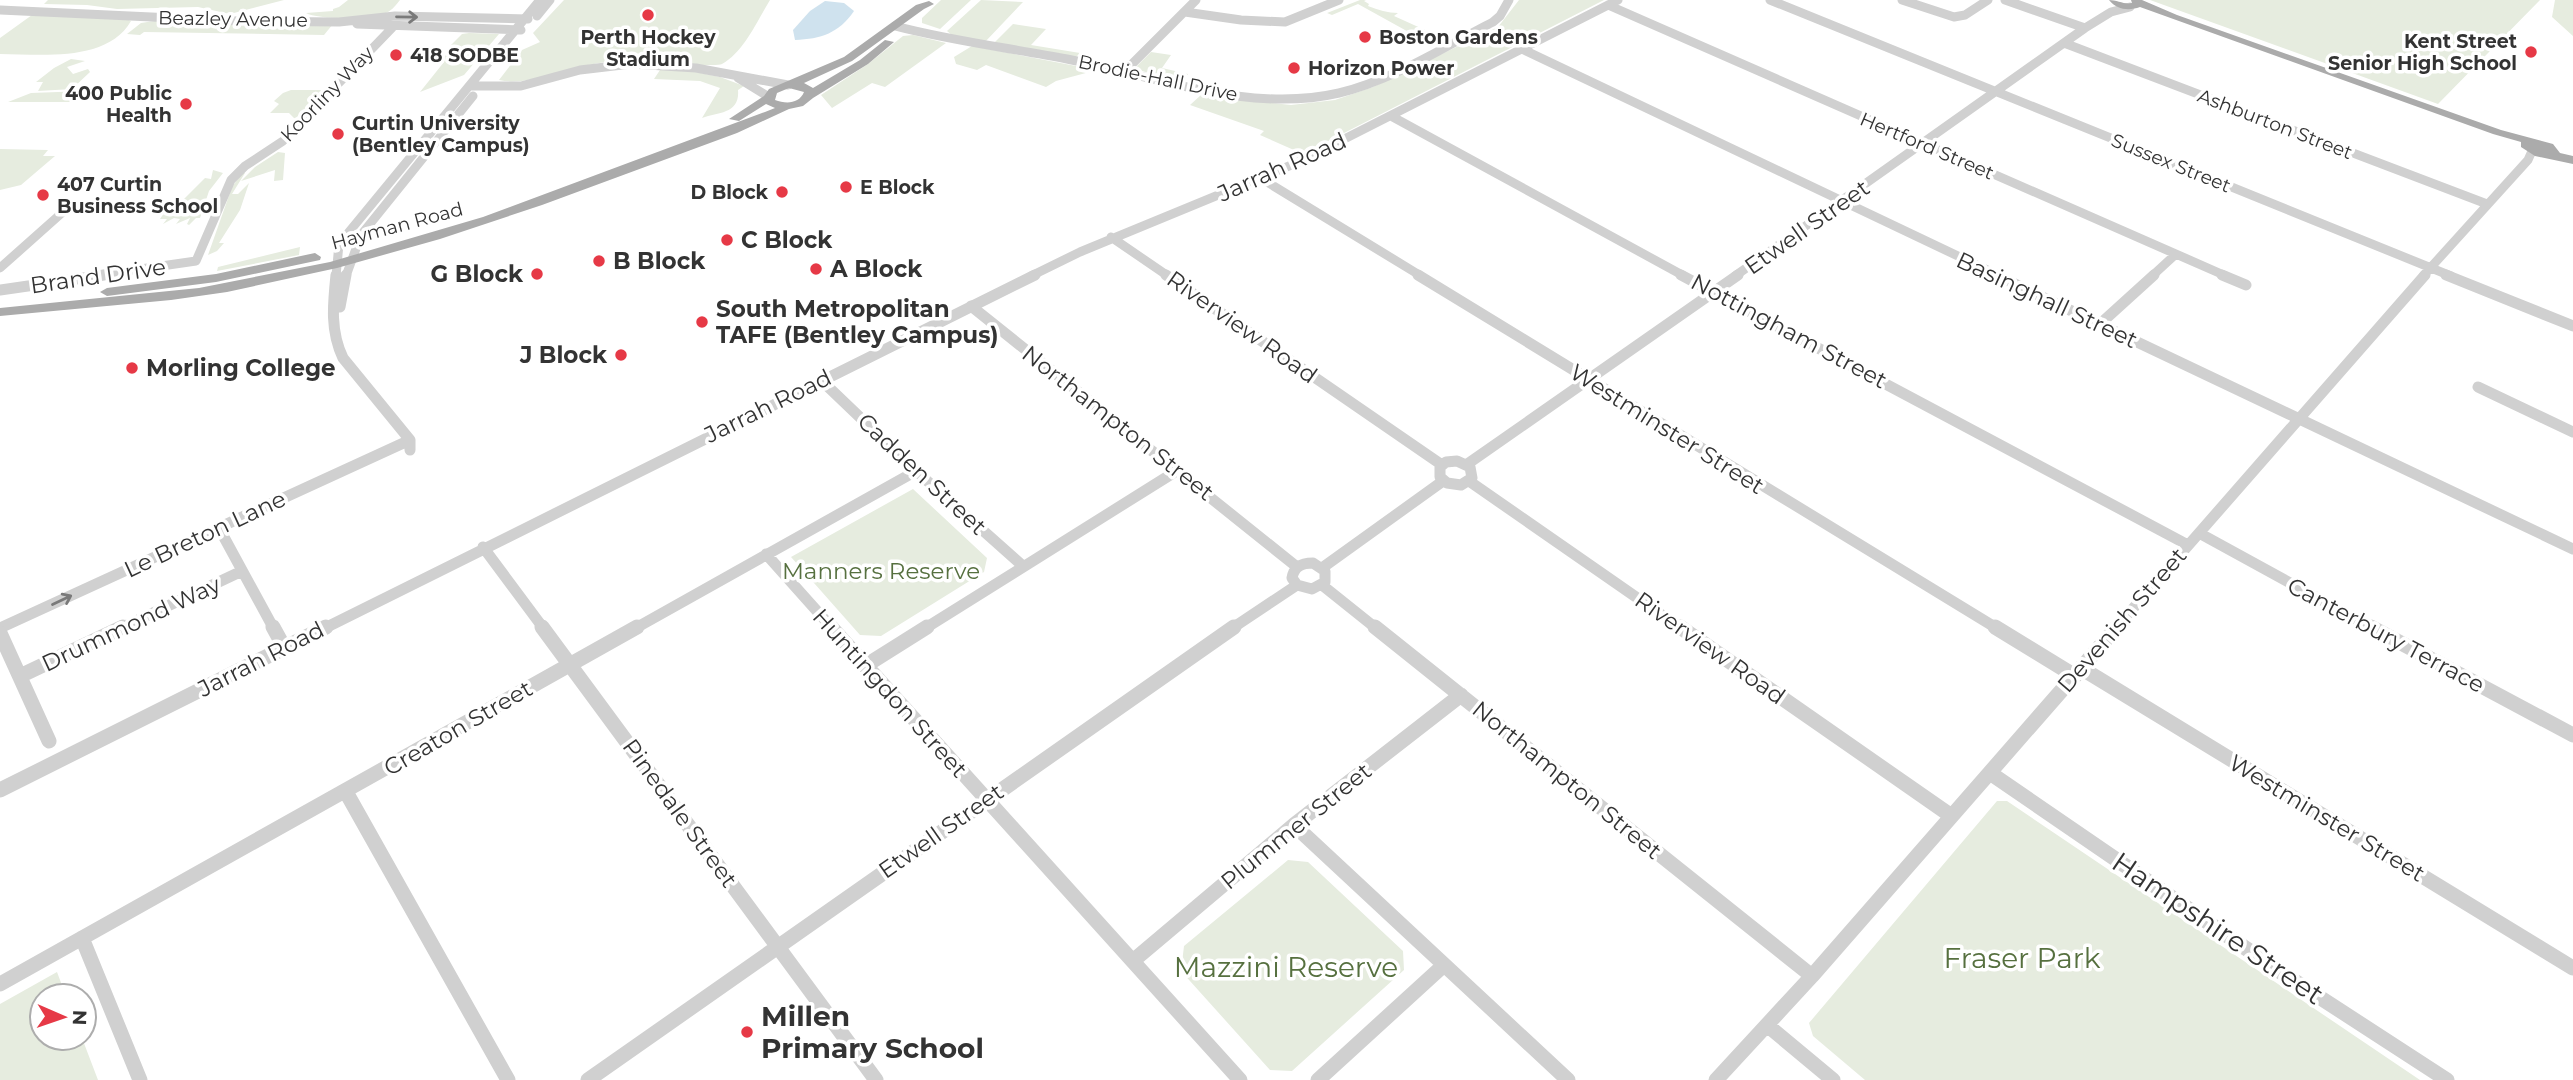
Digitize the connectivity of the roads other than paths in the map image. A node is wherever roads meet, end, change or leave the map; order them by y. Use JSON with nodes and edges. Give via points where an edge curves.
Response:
{"nodes":[{"id":1,"x":540,"y":0,"type":"edge"},
{"id":2,"x":550,"y":0,"type":"edge"},
{"id":3,"x":1196,"y":0,"type":"edge"},
{"id":4,"x":1339,"y":0,"type":"edge"},
{"id":5,"x":1509,"y":0,"type":"edge"},
{"id":6,"x":1770,"y":0,"type":"edge"},
{"id":7,"x":1902,"y":0,"type":"edge"},
{"id":8,"x":1988,"y":0,"type":"edge"},
{"id":9,"x":2005,"y":0,"type":"edge"},
{"id":10,"x":931,"y":2,"type":"edge"},
{"id":11,"x":1613,"y":3,"type":"edge"},
{"id":12,"x":2114,"y":3,"type":"edge"},
{"id":13,"x":2134,"y":4,"type":"edge"},
{"id":14,"x":0,"y":10,"type":"edge"},
{"id":15,"x":1185,"y":12,"type":"junction"},
{"id":16,"x":524,"y":19,"type":"junction"},
{"id":17,"x":535,"y":19,"type":"junction"},
{"id":18,"x":339,"y":22,"type":"junction"},
{"id":19,"x":902,"y":25,"type":"junction"},
{"id":20,"x":392,"y":27,"type":"junction"},
{"id":21,"x":2085,"y":28,"type":"junction"},
{"id":22,"x":521,"y":30,"type":"junction"},
{"id":23,"x":2064,"y":43,"type":"junction"},
{"id":24,"x":1522,"y":49,"type":"junction"},
{"id":25,"x":1124,"y":72,"type":"junction"},
{"id":26,"x":735,"y":76,"type":"junction"},
{"id":27,"x":478,"y":84,"type":"junction"},
{"id":28,"x":789,"y":85,"type":"junction"},
{"id":29,"x":1998,"y":92,"type":"junction"},
{"id":30,"x":810,"y":94,"type":"junction"},
{"id":31,"x":769,"y":98,"type":"junction"},
{"id":32,"x":787,"y":106,"type":"junction"},
{"id":33,"x":1391,"y":116,"type":"junction"},
{"id":34,"x":1924,"y":144,"type":"junction"},
{"id":35,"x":2538,"y":151,"type":"junction"},
{"id":36,"x":2573,"y":159,"type":"edge"},
{"id":37,"x":1262,"y":179,"type":"junction"},
{"id":38,"x":1843,"y":202,"type":"junction"},
{"id":39,"x":2487,"y":204,"type":"junction"},
{"id":40,"x":64,"y":211,"type":"dead end"},
{"id":41,"x":1111,"y":237,"type":"junction"},
{"id":42,"x":2176,"y":254,"type":"junction"},
{"id":43,"x":344,"y":255,"type":"junction"},
{"id":44,"x":196,"y":261,"type":"joint"},
{"id":45,"x":0,"y":268,"type":"edge"},
{"id":46,"x":2431,"y":268,"type":"junction"},
{"id":47,"x":2246,"y":285,"type":"dead end"},
{"id":48,"x":0,"y":290,"type":"edge"},
{"id":49,"x":1715,"y":291,"type":"junction"},
{"id":50,"x":971,"y":306,"type":"junction"},
{"id":51,"x":0,"y":309,"type":"edge"},
{"id":52,"x":2100,"y":324,"type":"junction"},
{"id":53,"x":2573,"y":326,"type":"edge"},
{"id":54,"x":821,"y":380,"type":"junction"},
{"id":55,"x":1588,"y":380,"type":"junction"},
{"id":56,"x":2478,"y":387,"type":"dead end"},
{"id":57,"x":2300,"y":418,"type":"junction"},
{"id":58,"x":2573,"y":432,"type":"edge"},
{"id":59,"x":1442,"y":464,"type":"junction"},
{"id":60,"x":1466,"y":465,"type":"junction"},
{"id":61,"x":1178,"y":470,"type":"junction"},
{"id":62,"x":916,"y":471,"type":"junction"},
{"id":63,"x":1443,"y":481,"type":"junction"},
{"id":64,"x":1469,"y":481,"type":"junction"},
{"id":65,"x":219,"y":528,"type":"junction"},
{"id":66,"x":2199,"y":533,"type":"junction"},
{"id":67,"x":2188,"y":545,"type":"junction"},
{"id":68,"x":483,"y":547,"type":"junction"},
{"id":69,"x":2573,"y":549,"type":"edge"},
{"id":70,"x":766,"y":554,"type":"junction"},
{"id":71,"x":1023,"y":566,"type":"junction"},
{"id":72,"x":1297,"y":567,"type":"junction"},
{"id":73,"x":1322,"y":568,"type":"junction"},
{"id":74,"x":242,"y":571,"type":"junction"},
{"id":75,"x":1297,"y":585,"type":"junction"},
{"id":76,"x":1322,"y":585,"type":"junction"},
{"id":77,"x":0,"y":630,"type":"edge"},
{"id":78,"x":284,"y":647,"type":"junction"},
{"id":79,"x":4,"y":652,"type":"edge"},
{"id":80,"x":571,"y":664,"type":"junction"},
{"id":81,"x":865,"y":666,"type":"junction"},
{"id":82,"x":2078,"y":672,"type":"junction"},
{"id":83,"x":20,"y":676,"type":"junction"},
{"id":84,"x":1461,"y":695,"type":"junction"},
{"id":85,"x":2573,"y":735,"type":"edge"},
{"id":86,"x":49,"y":741,"type":"dead end"},
{"id":87,"x":1990,"y":773,"type":"junction"},
{"id":88,"x":0,"y":790,"type":"edge"},
{"id":89,"x":346,"y":792,"type":"junction"},
{"id":90,"x":987,"y":799,"type":"junction"},
{"id":91,"x":1950,"y":815,"type":"junction"},
{"id":92,"x":1294,"y":825,"type":"junction"},
{"id":93,"x":82,"y":938,"type":"junction"},
{"id":94,"x":778,"y":946,"type":"junction"},
{"id":95,"x":1134,"y":960,"type":"junction"},
{"id":96,"x":1444,"y":965,"type":"junction"},
{"id":97,"x":2573,"y":968,"type":"edge"},
{"id":98,"x":1812,"y":976,"type":"junction"},
{"id":99,"x":0,"y":984,"type":"edge"},
{"id":100,"x":1767,"y":1025,"type":"junction"},
{"id":101,"x":140,"y":1080,"type":"edge"},
{"id":102,"x":508,"y":1080,"type":"edge"},
{"id":103,"x":588,"y":1080,"type":"edge"},
{"id":104,"x":876,"y":1080,"type":"edge"},
{"id":105,"x":1240,"y":1080,"type":"edge"},
{"id":106,"x":1318,"y":1080,"type":"edge"},
{"id":107,"x":1568,"y":1080,"type":"edge"},
{"id":108,"x":1716,"y":1080,"type":"edge"},
{"id":109,"x":1833,"y":1080,"type":"edge"},
{"id":110,"x":2447,"y":1080,"type":"edge"}],
"edges":[{"from":1,"to":16,"type":"street"},
{"from":2,"to":17,"type":"street"},
{"from":3,"to":15,"type":"street"},
{"from":4,"to":15,"type":"street","via":[[1285,22]]},
{"from":5,"to":25,"type":"street","name":"Brodie-Hall Drive","via":[[1500,16],[1481,30],[1376,81],[1338,93],[1295,99],[1244,98]]},
{"from":6,"to":29,"type":"street","name":"Sussex Street"},
{"from":7,"to":8,"type":"street","via":[[1954,17]]},
{"from":9,"to":21,"type":"street"},
{"from":10,"to":19,"type":"main road"},
{"from":11,"to":24,"type":"street","name":"Jarrah Road"},
{"from":11,"to":34,"type":"street","name":"Hertford Street"},
{"from":12,"to":13,"type":"main road"},
{"from":12,"to":21,"type":"street","name":"Etwell Street"},
{"from":13,"to":35,"type":"main road","via":[[2497,132]]},
{"from":14,"to":18,"type":"street","name":"Beazley Avenue"},
{"from":15,"to":25,"type":"street"},
{"from":16,"to":17,"type":"street","name":"Beazley Avenue"},
{"from":18,"to":16,"type":"street","name":"Beazley Avenue","one_way":true,"via":[[391,16]]},
{"from":16,"to":22,"type":"street"},
{"from":17,"to":22,"type":"street"},
{"from":18,"to":20,"type":"street","name":"Beazley Avenue"},
{"from":19,"to":25,"type":"street","name":"Brodie-Hall Drive"},
{"from":19,"to":28,"type":"main road","via":[[848,59]]},
{"from":19,"to":30,"type":"main road","via":[[864,62]]},
{"from":20,"to":22,"type":"street","name":"Beazley Avenue"},
{"from":20,"to":44,"type":"street","name":"Koorliny Way","via":[[283,141],[232,180]]},
{"from":21,"to":23,"type":"street","name":"Etwell Street"},
{"from":22,"to":27,"type":"street"},
{"from":23,"to":29,"type":"street","name":"Etwell Street"},
{"from":23,"to":39,"type":"street","name":"Ashburton Street"},
{"from":24,"to":33,"type":"street","name":"Jarrah Road"},
{"from":24,"to":38,"type":"street","name":"Basinghall Street"},
{"from":26,"to":27,"type":"street","via":[[631,64],[511,87]]},
{"from":26,"to":28,"type":"street"},
{"from":26,"to":31,"type":"street"},
{"from":27,"to":43,"type":"street"},
{"from":27,"to":43,"type":"street","via":[[347,234]]},
{"from":28,"to":30,"type":"main road","via":[[808,88]]},
{"from":28,"to":31,"type":"main road","name":"Hayman Road"},
{"from":29,"to":34,"type":"street","name":"Etwell Street"},
{"from":29,"to":46,"type":"street","name":"Sussex Street"},
{"from":30,"to":32,"type":"main road","name":"Hayman Road","via":[[802,103]]},
{"from":31,"to":32,"type":"main road"},
{"from":31,"to":43,"type":"main road","name":"Hayman Road","via":[[733,120],[628,164]]},
{"from":32,"to":43,"type":"main road","name":"Hayman Road","via":[[543,203],[449,233]]},
{"from":33,"to":37,"type":"street","name":"Jarrah Road"},
{"from":33,"to":49,"type":"street","name":"Nottingham Street"},
{"from":34,"to":38,"type":"street","name":"Etwell Street"},
{"from":34,"to":42,"type":"street","name":"Hertford Street"},
{"from":35,"to":36,"type":"main road"},
{"from":35,"to":39,"type":"street","name":"Devenish Street"},
{"from":37,"to":41,"type":"street","name":"Jarrah Road"},
{"from":37,"to":55,"type":"street","name":"Westminster Street"},
{"from":38,"to":49,"type":"street","name":"Etwell Street"},
{"from":38,"to":52,"type":"street","name":"Basinghall Street"},
{"from":39,"to":46,"type":"street","name":"Devenish Street"},
{"from":40,"to":45,"type":"street"},
{"from":41,"to":50,"type":"street","name":"Jarrah Road"},
{"from":41,"to":59,"type":"street","name":"Riverview Road"},
{"from":42,"to":47,"type":"street","name":"Hertford Street"},
{"from":42,"to":52,"type":"street"},
{"from":43,"to":51,"type":"main road","name":"Hayman Road","via":[[260,281],[188,294]]},
{"from":43,"to":65,"type":"street","name":"Le Breton Lane","via":[[336,343],[410,445]]},
{"from":44,"to":48,"type":"street","name":"Brand Drive"},
{"from":46,"to":53,"type":"street","name":"Sussex Street"},
{"from":46,"to":57,"type":"street","name":"Devenish Street"},
{"from":49,"to":55,"type":"street","name":"Etwell Street"},
{"from":49,"to":67,"type":"street","name":"Nottingham Street"},
{"from":50,"to":54,"type":"street","name":"Jarrah Road"},
{"from":50,"to":61,"type":"street","name":"Northampton Street"},
{"from":52,"to":57,"type":"street","name":"Basinghall Street"},
{"from":54,"to":62,"type":"street","name":"Cadden Street"},
{"from":54,"to":68,"type":"street","name":"Jarrah Road"},
{"from":55,"to":60,"type":"street","name":"Etwell Street"},
{"from":55,"to":82,"type":"street","name":"Westminster Street"},
{"from":56,"to":58,"type":"street"},
{"from":57,"to":66,"type":"street","name":"Devenish Street"},
{"from":57,"to":69,"type":"street","name":"Basinghall Street"},
{"from":59,"to":60,"type":"street","via":[[1457,461]]},
{"from":59,"to":63,"type":"street","via":[[1438,471]]},
{"from":60,"to":64,"type":"street","via":[[1473,474]]},
{"from":61,"to":71,"type":"street"},
{"from":61,"to":72,"type":"street","name":"Northampton Street"},
{"from":62,"to":70,"type":"street","name":"Creaton Street"},
{"from":62,"to":71,"type":"street","name":"Cadden Street"},
{"from":63,"to":64,"type":"street","via":[[1457,485]]},
{"from":63,"to":73,"type":"street"},
{"from":64,"to":91,"type":"street","name":"Riverview Road"},
{"from":65,"to":74,"type":"street"},
{"from":77,"to":65,"type":"street","name":"Le Breton Lane","one_way":true},
{"from":66,"to":67,"type":"street","name":"Devenish Street"},
{"from":66,"to":85,"type":"street","name":"Canterbury Terrace"},
{"from":67,"to":82,"type":"street","name":"Devenish Street"},
{"from":68,"to":78,"type":"street","name":"Jarrah Road"},
{"from":68,"to":80,"type":"street","name":"Pinedale Street"},
{"from":70,"to":80,"type":"street","name":"Creaton Street"},
{"from":70,"to":81,"type":"street","name":"Huntingdon Street"},
{"from":71,"to":81,"type":"street"},
{"from":72,"to":73,"type":"street","via":[[1313,563]]},
{"from":72,"to":75,"type":"street","via":[[1292,574]]},
{"from":73,"to":76,"type":"street","via":[[1326,578]]},
{"from":74,"to":78,"type":"street"},
{"from":74,"to":83,"type":"street","name":"Drummond Way"},
{"from":75,"to":76,"type":"street","via":[[1307,589]]},
{"from":75,"to":90,"type":"street","name":"Etwell Street"},
{"from":76,"to":84,"type":"street","name":"Northampton Street"},
{"from":77,"to":79,"type":"street"},
{"from":78,"to":88,"type":"street","name":"Jarrah Road"},
{"from":79,"to":83,"type":"street"},
{"from":80,"to":89,"type":"street","name":"Creaton Street"},
{"from":80,"to":94,"type":"street","name":"Pinedale Street"},
{"from":81,"to":90,"type":"street","name":"Huntingdon Street"},
{"from":82,"to":87,"type":"street","name":"Devenish Street"},
{"from":82,"to":97,"type":"street","name":"Westminster Street"},
{"from":83,"to":86,"type":"street"},
{"from":84,"to":92,"type":"street","name":"Plummer Street"},
{"from":84,"to":98,"type":"street","name":"Northampton Street"},
{"from":87,"to":91,"type":"street","name":"Devenish Street"},
{"from":87,"to":110,"type":"street","name":"Hampshire Street"},
{"from":89,"to":93,"type":"street","name":"Creaton Street"},
{"from":89,"to":102,"type":"street"},
{"from":90,"to":94,"type":"street","name":"Etwell Street"},
{"from":90,"to":95,"type":"street","name":"Huntingdon Street"},
{"from":91,"to":98,"type":"street","name":"Devenish Street"},
{"from":92,"to":95,"type":"street","name":"Plummer Street"},
{"from":92,"to":96,"type":"street"},
{"from":93,"to":99,"type":"street","name":"Creaton Street"},
{"from":93,"to":101,"type":"street"},
{"from":94,"to":103,"type":"street","name":"Etwell Street"},
{"from":94,"to":104,"type":"street","name":"Pinedale Street"},
{"from":95,"to":105,"type":"street","name":"Huntingdon Street"},
{"from":96,"to":106,"type":"street"},
{"from":96,"to":107,"type":"street"},
{"from":98,"to":100,"type":"street","name":"Devenish Street"},
{"from":100,"to":108,"type":"street","name":"Devenish Street"},
{"from":100,"to":109,"type":"street"}]}
